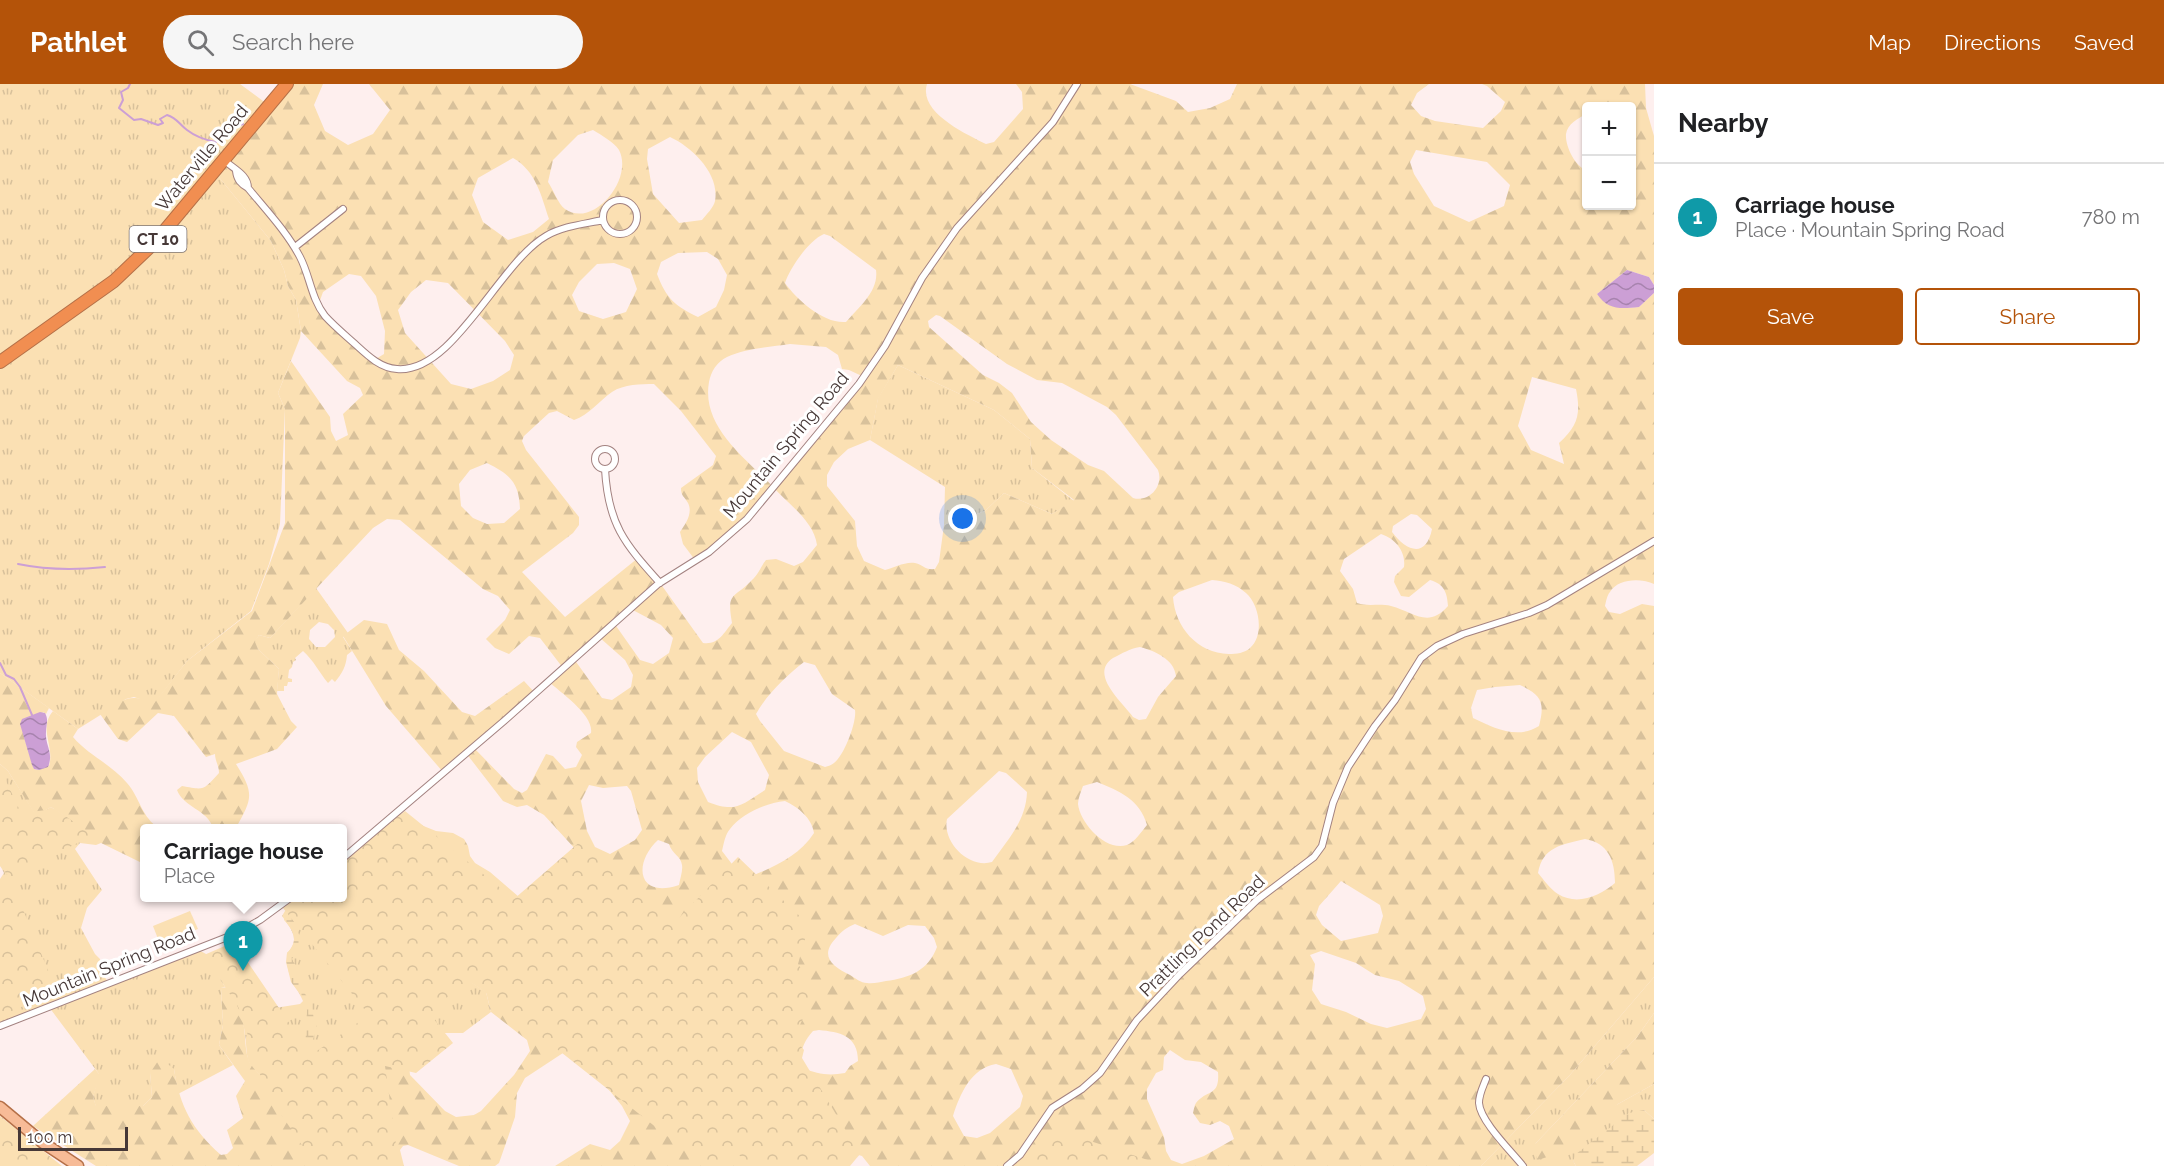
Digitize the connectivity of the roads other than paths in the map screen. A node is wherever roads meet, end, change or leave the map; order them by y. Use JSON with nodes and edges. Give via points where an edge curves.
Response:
{"nodes":[{"id":1,"x":287,"y":84,"type":"edge"},
{"id":2,"x":1077,"y":84,"type":"edge"},
{"id":3,"x":225,"y":161,"type":"junction"},
{"id":4,"x":343,"y":209,"type":"dead end"},
{"id":5,"x":603,"y":220,"type":"junction"},
{"id":6,"x":295,"y":247,"type":"junction"},
{"id":7,"x":0,"y":362,"type":"edge"},
{"id":8,"x":605,"y":469,"type":"dead end"},
{"id":9,"x":1654,"y":541,"type":"edge"},
{"id":10,"x":660,"y":583,"type":"junction"},
{"id":11,"x":347,"y":855,"type":"edge"},
{"id":12,"x":283,"y":902,"type":"edge"},
{"id":13,"x":0,"y":1026,"type":"edge"},
{"id":14,"x":1486,"y":1079,"type":"dead end"},
{"id":15,"x":0,"y":1107,"type":"edge"},
{"id":16,"x":78,"y":1166,"type":"edge"},
{"id":17,"x":1007,"y":1166,"type":"edge"},
{"id":18,"x":1523,"y":1166,"type":"edge"}],
"edges":[{"from":1,"to":3,"type":"highway","name":"Waterville Road","number":"CT 10"},
{"from":2,"to":10,"type":"street","name":"Mountain Spring Road","via":[[1053,122],[957,228],[922,278],[859,384],[747,519],[709,552]]},
{"from":3,"to":6,"type":"street"},
{"from":3,"to":7,"type":"highway","name":"Waterville Road","number":"CT 10","via":[[156,241],[120,275]]},
{"from":4,"to":6,"type":"street"},
{"from":5,"to":5,"type":"street","via":[[611,231],[624,233],[634,226],[637,213],[629,202],[616,200],[606,207]]},
{"from":5,"to":6,"type":"street","via":[[563,228],[532,246],[452,342],[429,361],[406,369],[374,361],[325,316],[313,296]]},
{"from":8,"to":10,"type":"street","via":[[606,491],[620,534]]},
{"from":9,"to":17,"type":"street","name":"Prattling Pond Road","via":[[1547,605],[1463,634],[1426,653],[1348,767],[1322,846],[1314,857],[1257,900],[1180,974],[1137,1020],[1100,1073],[1052,1108],[1020,1155]]},
{"from":10,"to":11,"type":"street","name":"Mountain Spring Road"},
{"from":12,"to":13,"type":"street","name":"Mountain Spring Road","via":[[235,934]]},
{"from":14,"to":18,"type":"street","via":[[1479,1104],[1484,1118]]},
{"from":15,"to":16,"type":"main road"}]}
